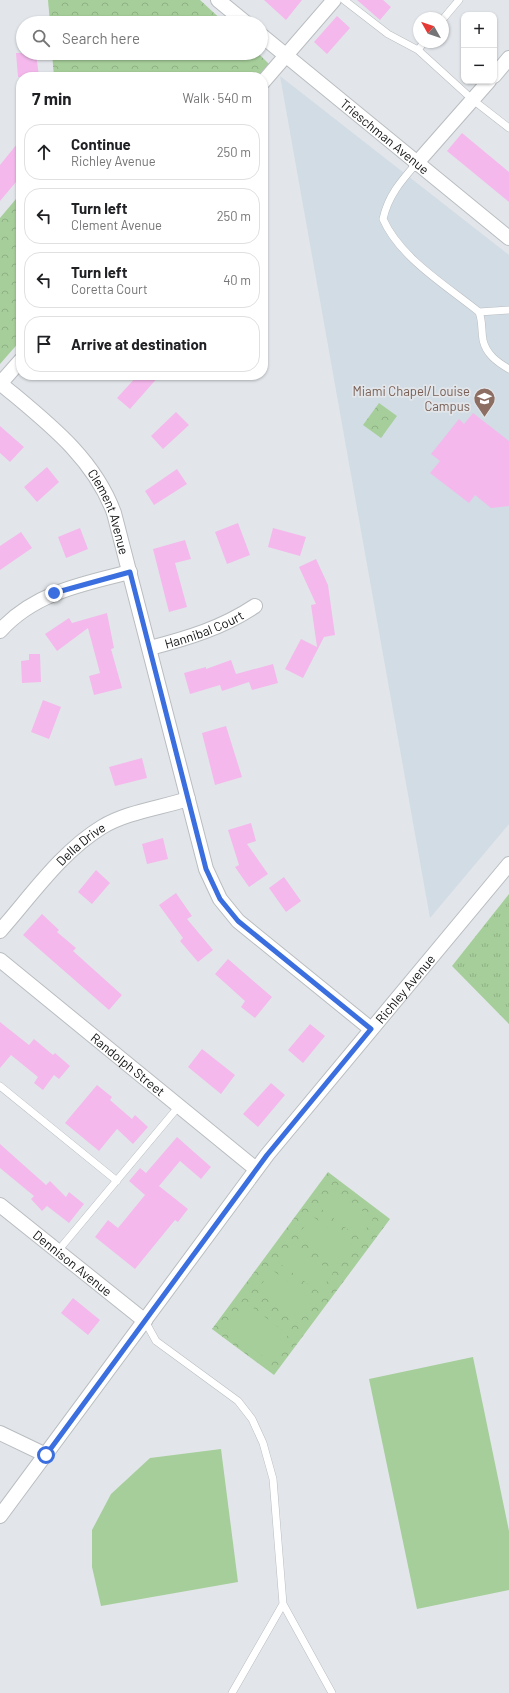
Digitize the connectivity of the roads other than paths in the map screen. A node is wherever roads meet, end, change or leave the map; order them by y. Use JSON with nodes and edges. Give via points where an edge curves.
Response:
{"nodes":[{"id":1,"x":218,"y":0,"type":"edge"},
{"id":2,"x":334,"y":0,"type":"edge"},
{"id":3,"x":344,"y":0,"type":"edge"},
{"id":4,"x":459,"y":0,"type":"edge"},
{"id":5,"x":449,"y":12,"type":"edge"},
{"id":6,"x":237,"y":16,"type":"edge"},
{"id":7,"x":268,"y":41,"type":"edge"},
{"id":8,"x":418,"y":50,"type":"joint"},
{"id":9,"x":286,"y":55,"type":"junction"},
{"id":10,"x":509,"y":58,"type":"edge"},
{"id":11,"x":497,"y":72,"type":"edge"},
{"id":12,"x":268,"y":76,"type":"edge"},
{"id":13,"x":486,"y":84,"type":"edge"},
{"id":14,"x":473,"y":100,"type":"junction"},
{"id":15,"x":509,"y":128,"type":"edge"},
{"id":16,"x":416,"y":164,"type":"junction"},
{"id":17,"x":509,"y":238,"type":"edge"},
{"id":18,"x":509,"y":310,"type":"edge"},
{"id":19,"x":479,"y":312,"type":"junction"},
{"id":20,"x":16,"y":365,"type":"edge"},
{"id":21,"x":509,"y":369,"type":"edge"},
{"id":22,"x":0,"y":383,"type":"edge"},
{"id":23,"x":130,"y":572,"type":"junction"},
{"id":24,"x":255,"y":606,"type":"dead end"},
{"id":25,"x":0,"y":631,"type":"edge"},
{"id":26,"x":150,"y":648,"type":"junction"},
{"id":27,"x":188,"y":799,"type":"junction"},
{"id":28,"x":509,"y":864,"type":"edge"},
{"id":29,"x":0,"y":931,"type":"edge"},
{"id":30,"x":0,"y":960,"type":"edge"},
{"id":31,"x":371,"y":1029,"type":"junction"},
{"id":32,"x":0,"y":1086,"type":"edge"},
{"id":33,"x":180,"y":1106,"type":"junction"},
{"id":34,"x":256,"y":1169,"type":"junction"},
{"id":35,"x":117,"y":1181,"type":"junction"},
{"id":36,"x":0,"y":1205,"type":"edge"},
{"id":37,"x":57,"y":1252,"type":"junction"},
{"id":38,"x":145,"y":1321,"type":"junction"},
{"id":39,"x":0,"y":1433,"type":"edge"},
{"id":40,"x":46,"y":1455,"type":"junction"},
{"id":41,"x":0,"y":1516,"type":"edge"},
{"id":42,"x":283,"y":1604,"type":"junction"},
{"id":43,"x":232,"y":1693,"type":"edge"},
{"id":44,"x":332,"y":1693,"type":"edge"}],
"edges":[{"from":1,"to":6,"type":"street"},
{"from":2,"to":9,"type":"street"},
{"from":3,"to":8,"type":"lane","via":[[388,34]]},
{"from":4,"to":5,"type":"lane"},
{"from":7,"to":9,"type":"street","name":"Trieschman Avenue"},
{"from":8,"to":14,"type":"lane"},
{"from":9,"to":12,"type":"street"},
{"from":9,"to":16,"type":"street","name":"Trieschman Avenue"},
{"from":10,"to":11,"type":"street"},
{"from":13,"to":14,"type":"street"},
{"from":14,"to":15,"type":"lane"},
{"from":14,"to":16,"type":"street"},
{"from":16,"to":17,"type":"street","name":"Trieschman Avenue"},
{"from":16,"to":19,"type":"lane","via":[[392,192],[383,219],[397,243]]},
{"from":18,"to":19,"type":"lane"},
{"from":19,"to":21,"type":"lane","via":[[483,323],[483,340],[488,352]]},
{"from":20,"to":22,"type":"street"},
{"from":22,"to":23,"type":"street","name":"Clement Avenue","via":[[60,434],[95,473],[107,493]]},
{"from":23,"to":25,"type":"street","via":[[78,585],[42,598],[21,611]]},
{"from":23,"to":26,"type":"street","name":"Clement Avenue"},
{"from":24,"to":26,"type":"street","name":"Hannibal Court","via":[[237,618],[205,632]]},
{"from":26,"to":27,"type":"street","name":"Clement Avenue"},
{"from":27,"to":29,"type":"street","name":"Della Drive","via":[[124,818],[91,834],[61,861]]},
{"from":27,"to":31,"type":"street","name":"Clement Avenue","via":[[206,869],[220,899],[229,911],[248,931]]},
{"from":28,"to":31,"type":"street","name":"Richley Avenue"},
{"from":30,"to":33,"type":"street","name":"Randolph Street"},
{"from":31,"to":34,"type":"street","name":"Richley Avenue"},
{"from":32,"to":35,"type":"lane"},
{"from":33,"to":34,"type":"street","name":"Randolph Street"},
{"from":33,"to":35,"type":"lane"},
{"from":34,"to":38,"type":"street","name":"Richley Avenue"},
{"from":35,"to":37,"type":"lane"},
{"from":36,"to":37,"type":"street","name":"Dennison Avenue"},
{"from":37,"to":38,"type":"street","name":"Dennison Avenue"},
{"from":38,"to":40,"type":"street","name":"Richley Avenue"},
{"from":38,"to":42,"type":"lane","via":[[156,1341],[238,1401],[252,1419],[263,1443],[273,1479]]},
{"from":39,"to":40,"type":"street"},
{"from":40,"to":41,"type":"street","name":"Richley Avenue"},
{"from":42,"to":43,"type":"lane"},
{"from":42,"to":44,"type":"lane"}]}
